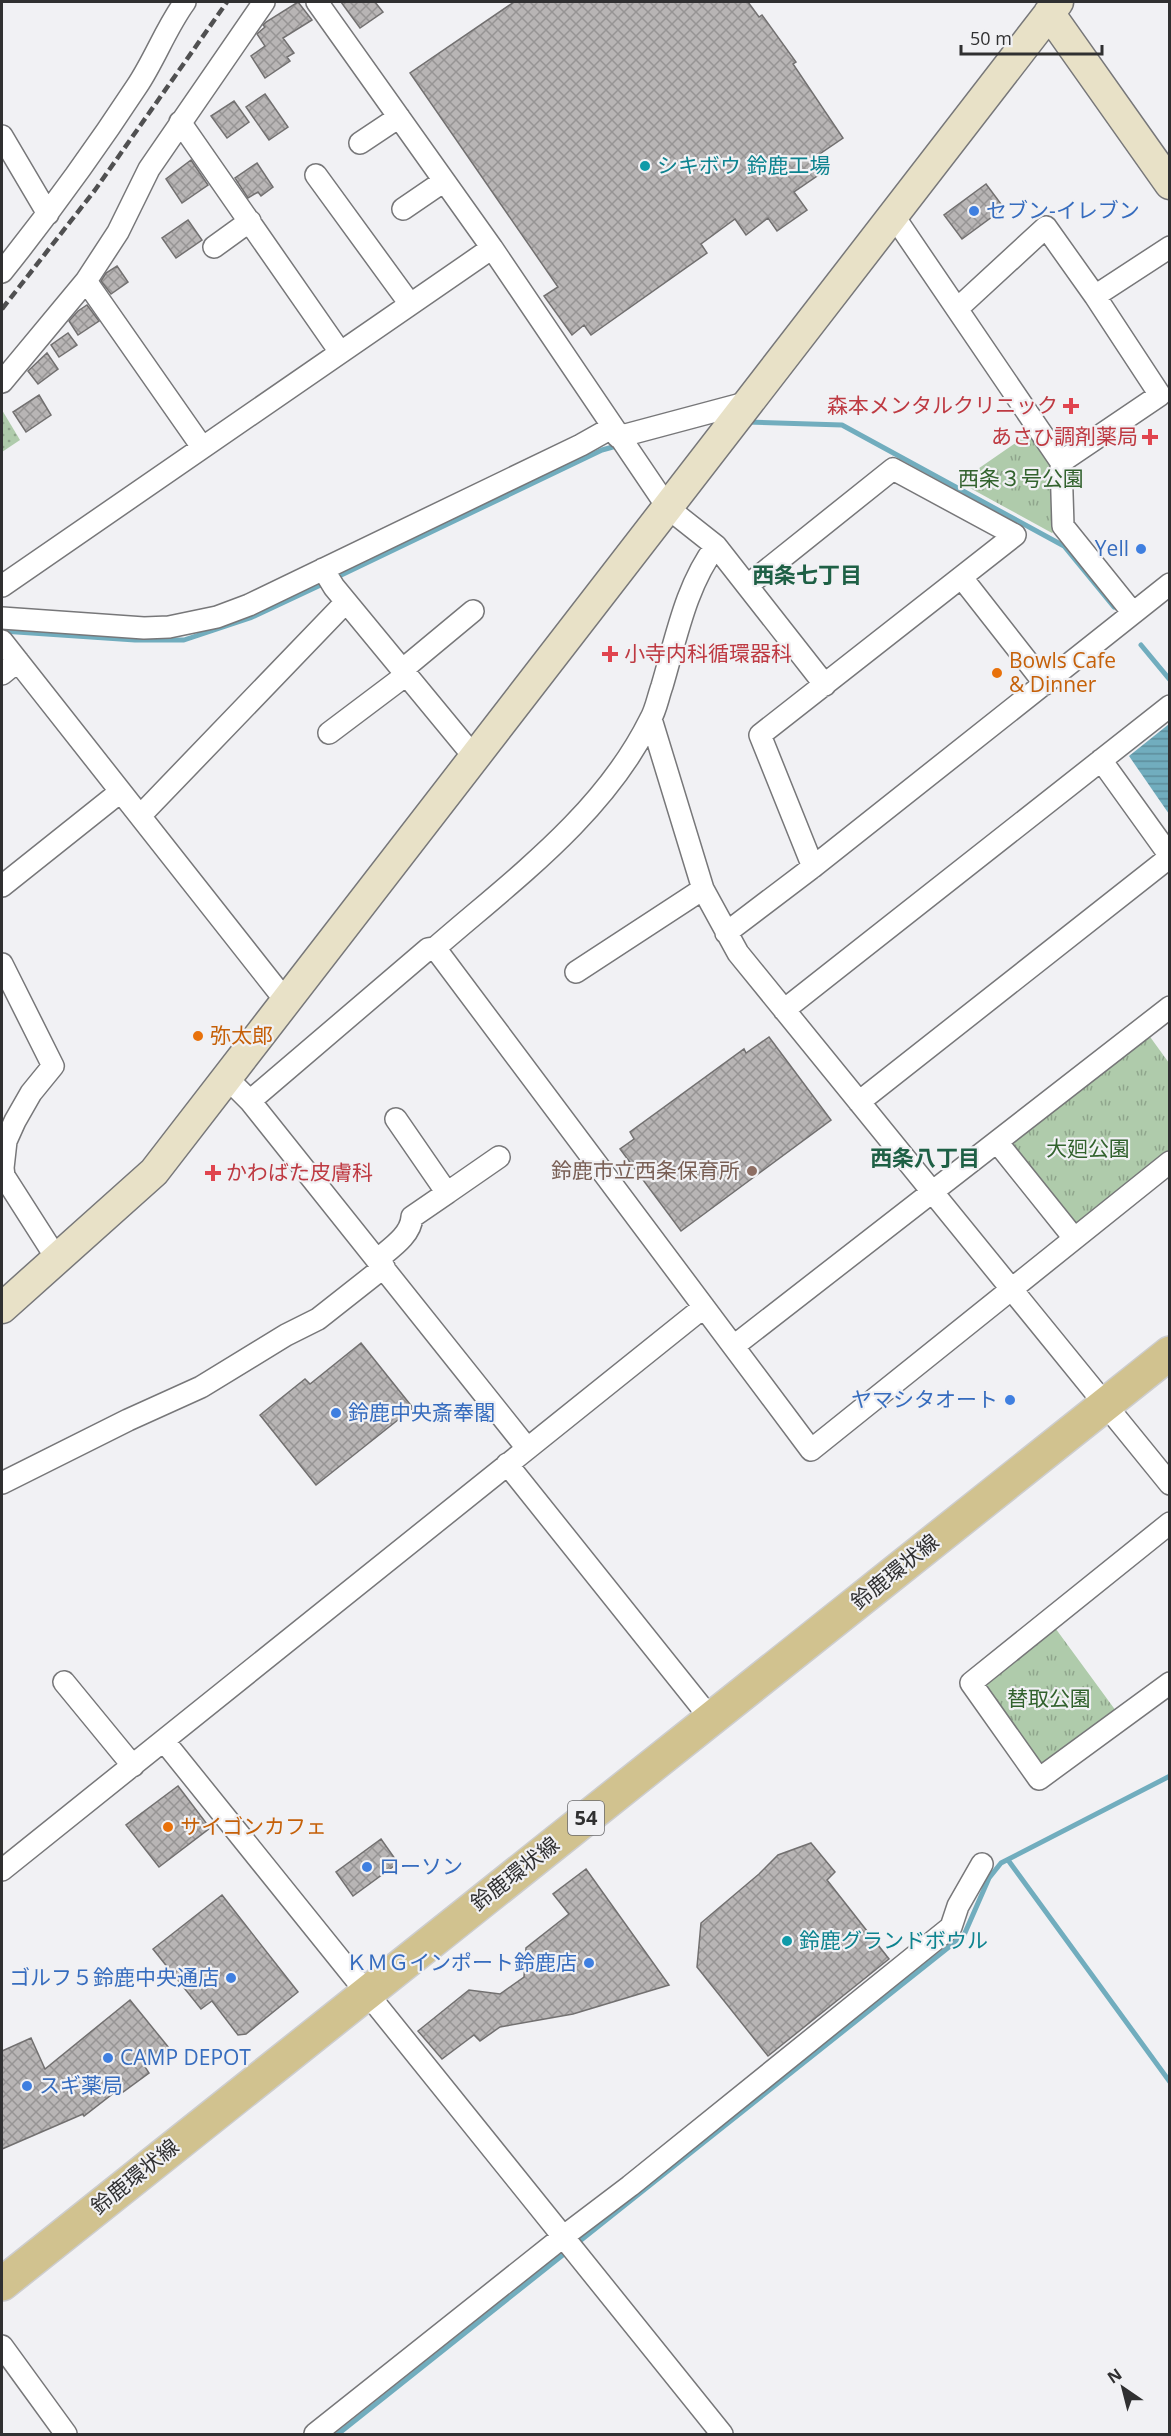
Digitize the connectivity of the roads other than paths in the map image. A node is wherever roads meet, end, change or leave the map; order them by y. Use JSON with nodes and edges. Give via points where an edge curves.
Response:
{"nodes":[{"id":1,"x":185,"y":2,"type":"edge"},
{"id":2,"x":264,"y":2,"type":"edge"},
{"id":3,"x":317,"y":2,"type":"edge"},
{"id":4,"x":1049,"y":5,"type":"edge"},
{"id":5,"x":399,"y":117,"type":"junction"},
{"id":6,"x":180,"y":122,"type":"junction"},
{"id":7,"x":2,"y":136,"type":"edge"},
{"id":8,"x":360,"y":143,"type":"dead end"},
{"id":9,"x":316,"y":175,"type":"dead end"},
{"id":10,"x":444,"y":181,"type":"junction"},
{"id":11,"x":1170,"y":184,"type":"edge"},
{"id":12,"x":403,"y":209,"type":"dead end"},
{"id":13,"x":48,"y":214,"type":"junction"},
{"id":14,"x":893,"y":215,"type":"junction"},
{"id":15,"x":250,"y":222,"type":"junction"},
{"id":16,"x":213,"y":247,"type":"dead end"},
{"id":17,"x":1170,"y":247,"type":"edge"},
{"id":18,"x":492,"y":249,"type":"junction"},
{"id":19,"x":2,"y":272,"type":"edge"},
{"id":20,"x":86,"y":281,"type":"junction"},
{"id":21,"x":1095,"y":296,"type":"junction"},
{"id":22,"x":410,"y":304,"type":"junction"},
{"id":23,"x":957,"y":309,"type":"junction"},
{"id":24,"x":340,"y":352,"type":"junction"},
{"id":25,"x":2,"y":382,"type":"edge"},
{"id":26,"x":749,"y":402,"type":"junction"},
{"id":27,"x":619,"y":438,"type":"junction"},
{"id":28,"x":202,"y":447,"type":"junction"},
{"id":29,"x":1061,"y":462,"type":"junction"},
{"id":30,"x":668,"y":508,"type":"junction"},
{"id":31,"x":716,"y":546,"type":"junction"},
{"id":32,"x":323,"y":569,"type":"junction"},
{"id":33,"x":962,"y":578,"type":"junction"},
{"id":34,"x":1170,"y":584,"type":"edge"},
{"id":35,"x":748,"y":585,"type":"junction"},
{"id":36,"x":2,"y":586,"type":"edge"},
{"id":37,"x":340,"y":595,"type":"junction"},
{"id":38,"x":473,"y":611,"type":"dead end"},
{"id":39,"x":1133,"y":613,"type":"junction"},
{"id":40,"x":2,"y":618,"type":"edge"},
{"id":41,"x":2,"y":641,"type":"edge"},
{"id":42,"x":10,"y":668,"type":"edge"},
{"id":43,"x":404,"y":672,"type":"junction"},
{"id":44,"x":1045,"y":684,"type":"junction"},
{"id":45,"x":825,"y":685,"type":"junction"},
{"id":46,"x":1170,"y":705,"type":"edge"},
{"id":47,"x":651,"y":719,"type":"junction"},
{"id":48,"x":329,"y":734,"type":"dead end"},
{"id":49,"x":475,"y":758,"type":"junction"},
{"id":50,"x":1101,"y":760,"type":"junction"},
{"id":51,"x":120,"y":792,"type":"junction"},
{"id":52,"x":140,"y":816,"type":"junction"},
{"id":53,"x":1170,"y":856,"type":"edge"},
{"id":54,"x":813,"y":867,"type":"junction"},
{"id":55,"x":2,"y":886,"type":"edge"},
{"id":56,"x":703,"y":889,"type":"junction"},
{"id":57,"x":726,"y":933,"type":"junction"},
{"id":58,"x":435,"y":948,"type":"junction"},
{"id":59,"x":2,"y":964,"type":"edge"},
{"id":60,"x":576,"y":972,"type":"dead end"},
{"id":61,"x":285,"y":1000,"type":"junction"},
{"id":62,"x":1170,"y":1007,"type":"edge"},
{"id":63,"x":784,"y":1010,"type":"junction"},
{"id":64,"x":226,"y":1077,"type":"junction"},
{"id":65,"x":250,"y":1101,"type":"junction"},
{"id":66,"x":859,"y":1102,"type":"junction"},
{"id":67,"x":396,"y":1119,"type":"dead end"},
{"id":68,"x":997,"y":1142,"type":"junction"},
{"id":69,"x":499,"y":1156,"type":"dead end"},
{"id":70,"x":1170,"y":1162,"type":"edge"},
{"id":71,"x":447,"y":1192,"type":"junction"},
{"id":72,"x":932,"y":1192,"type":"junction"},
{"id":73,"x":1074,"y":1238,"type":"junction"},
{"id":74,"x":57,"y":1259,"type":"junction"},
{"id":75,"x":381,"y":1263,"type":"junction"},
{"id":76,"x":1012,"y":1287,"type":"junction"},
{"id":77,"x":704,"y":1307,"type":"junction"},
{"id":78,"x":2,"y":1308,"type":"edge"},
{"id":79,"x":734,"y":1346,"type":"junction"},
{"id":80,"x":1170,"y":1353,"type":"edge"},
{"id":81,"x":1106,"y":1403,"type":"junction"},
{"id":82,"x":528,"y":1448,"type":"junction"},
{"id":83,"x":507,"y":1464,"type":"junction"},
{"id":84,"x":2,"y":1483,"type":"edge"},
{"id":85,"x":1170,"y":1484,"type":"edge"},
{"id":86,"x":1170,"y":1523,"type":"edge"},
{"id":87,"x":64,"y":1682,"type":"dead end"},
{"id":88,"x":1170,"y":1683,"type":"edge"},
{"id":89,"x":711,"y":1719,"type":"junction"},
{"id":90,"x":164,"y":1741,"type":"junction"},
{"id":91,"x":133,"y":1766,"type":"junction"},
{"id":92,"x":982,"y":1864,"type":"dead end"},
{"id":93,"x":3,"y":1867,"type":"edge"},
{"id":94,"x":367,"y":1991,"type":"junction"},
{"id":95,"x":570,"y":2245,"type":"junction"},
{"id":96,"x":2,"y":2284,"type":"edge"},
{"id":97,"x":2,"y":2346,"type":"edge"},
{"id":98,"x":66,"y":2434,"type":"edge"},
{"id":99,"x":315,"y":2434,"type":"edge"},
{"id":100,"x":722,"y":2434,"type":"edge"}],
"edges":[{"from":1,"to":13,"type":"street","via":[[139,83]]},
{"from":2,"to":6,"type":"street"},
{"from":3,"to":5,"type":"street"},
{"from":4,"to":11,"type":"street"},
{"from":4,"to":14,"type":"street"},
{"from":5,"to":8,"type":"street"},
{"from":5,"to":10,"type":"street"},
{"from":6,"to":15,"type":"street"},
{"from":6,"to":20,"type":"street"},
{"from":7,"to":13,"type":"street"},
{"from":9,"to":22,"type":"street"},
{"from":10,"to":12,"type":"street"},
{"from":10,"to":18,"type":"street"},
{"from":13,"to":19,"type":"street"},
{"from":14,"to":23,"type":"street"},
{"from":14,"to":26,"type":"street"},
{"from":15,"to":16,"type":"street"},
{"from":15,"to":24,"type":"street"},
{"from":17,"to":21,"type":"street"},
{"from":18,"to":22,"type":"street"},
{"from":18,"to":27,"type":"street"},
{"from":20,"to":25,"type":"street"},
{"from":20,"to":28,"type":"street"},
{"from":21,"to":23,"type":"street","via":[[1046,227]]},
{"from":21,"to":29,"type":"street","via":[[1160,395]]},
{"from":22,"to":24,"type":"street"},
{"from":23,"to":29,"type":"street"},
{"from":24,"to":28,"type":"street"},
{"from":26,"to":27,"type":"street"},
{"from":26,"to":30,"type":"street"},
{"from":27,"to":30,"type":"street"},
{"from":27,"to":32,"type":"street","via":[[561,455]]},
{"from":28,"to":36,"type":"street"},
{"from":29,"to":39,"type":"street","via":[[1063,526]]},
{"from":30,"to":31,"type":"street"},
{"from":30,"to":49,"type":"street"},
{"from":31,"to":35,"type":"street"},
{"from":31,"to":47,"type":"street","via":[[691,593]]},
{"from":32,"to":37,"type":"street"},
{"from":32,"to":40,"type":"street","via":[[249,605],[169,627]]},
{"from":33,"to":35,"type":"street","via":[[1015,535],[893,470]]},
{"from":33,"to":44,"type":"street"},
{"from":33,"to":45,"type":"street"},
{"from":34,"to":39,"type":"street"},
{"from":35,"to":45,"type":"street"},
{"from":37,"to":43,"type":"street"},
{"from":37,"to":52,"type":"street"},
{"from":38,"to":43,"type":"street"},
{"from":39,"to":44,"type":"street"},
{"from":41,"to":42,"type":"street"},
{"from":42,"to":51,"type":"street"},
{"from":43,"to":48,"type":"street"},
{"from":43,"to":49,"type":"street"},
{"from":44,"to":54,"type":"street"},
{"from":45,"to":54,"type":"street","via":[[760,735]]},
{"from":46,"to":50,"type":"street"},
{"from":47,"to":56,"type":"street"},
{"from":47,"to":58,"type":"street","via":[[616,778],[567,833]]},
{"from":49,"to":61,"type":"street"},
{"from":50,"to":53,"type":"street"},
{"from":50,"to":63,"type":"street"},
{"from":51,"to":52,"type":"street"},
{"from":51,"to":55,"type":"street"},
{"from":52,"to":61,"type":"street"},
{"from":53,"to":66,"type":"street"},
{"from":54,"to":57,"type":"street"},
{"from":56,"to":57,"type":"street"},
{"from":56,"to":60,"type":"street"},
{"from":57,"to":63,"type":"street"},
{"from":58,"to":65,"type":"street","via":[[428,949]]},
{"from":58,"to":77,"type":"street"},
{"from":59,"to":74,"type":"street","via":[[53,1066],[10,1131],[4,1153],[4,1176]]},
{"from":61,"to":64,"type":"street"},
{"from":62,"to":68,"type":"street"},
{"from":63,"to":66,"type":"street"},
{"from":64,"to":65,"type":"street"},
{"from":64,"to":74,"type":"street","via":[[154,1172]]},
{"from":65,"to":75,"type":"street"},
{"from":66,"to":72,"type":"street"},
{"from":67,"to":71,"type":"street"},
{"from":68,"to":72,"type":"street"},
{"from":68,"to":73,"type":"street"},
{"from":69,"to":71,"type":"street"},
{"from":70,"to":73,"type":"street"},
{"from":71,"to":75,"type":"street","via":[[412,1217],[406,1234]]},
{"from":72,"to":76,"type":"street"},
{"from":72,"to":79,"type":"street"},
{"from":73,"to":76,"type":"street"},
{"from":74,"to":78,"type":"street"},
{"from":75,"to":82,"type":"street"},
{"from":75,"to":84,"type":"street","via":[[318,1319],[201,1387]]},
{"from":76,"to":79,"type":"street","via":[[811,1450]]},
{"from":76,"to":81,"type":"street"},
{"from":77,"to":79,"type":"street"},
{"from":77,"to":82,"type":"street"},
{"from":80,"to":81,"type":"main road","name":"鈴鹿環状線","number":"54"},
{"from":81,"to":85,"type":"street"},
{"from":81,"to":89,"type":"main road","name":"鈴鹿環状線","number":"54"},
{"from":82,"to":83,"type":"street"},
{"from":83,"to":89,"type":"street"},
{"from":83,"to":90,"type":"street"},
{"from":86,"to":88,"type":"street","via":[[971,1683],[1039,1779]]},
{"from":87,"to":91,"type":"street"},
{"from":89,"to":94,"type":"main road","name":"鈴鹿環状線","number":"54"},
{"from":90,"to":91,"type":"street"},
{"from":90,"to":94,"type":"street"},
{"from":91,"to":93,"type":"street"},
{"from":92,"to":95,"type":"street","via":[[951,1927],[630,2186]]},
{"from":94,"to":95,"type":"street"},
{"from":94,"to":96,"type":"main road","name":"鈴鹿環状線","number":"54"},
{"from":95,"to":99,"type":"street"},
{"from":95,"to":100,"type":"street"},
{"from":97,"to":98,"type":"street"}]}
